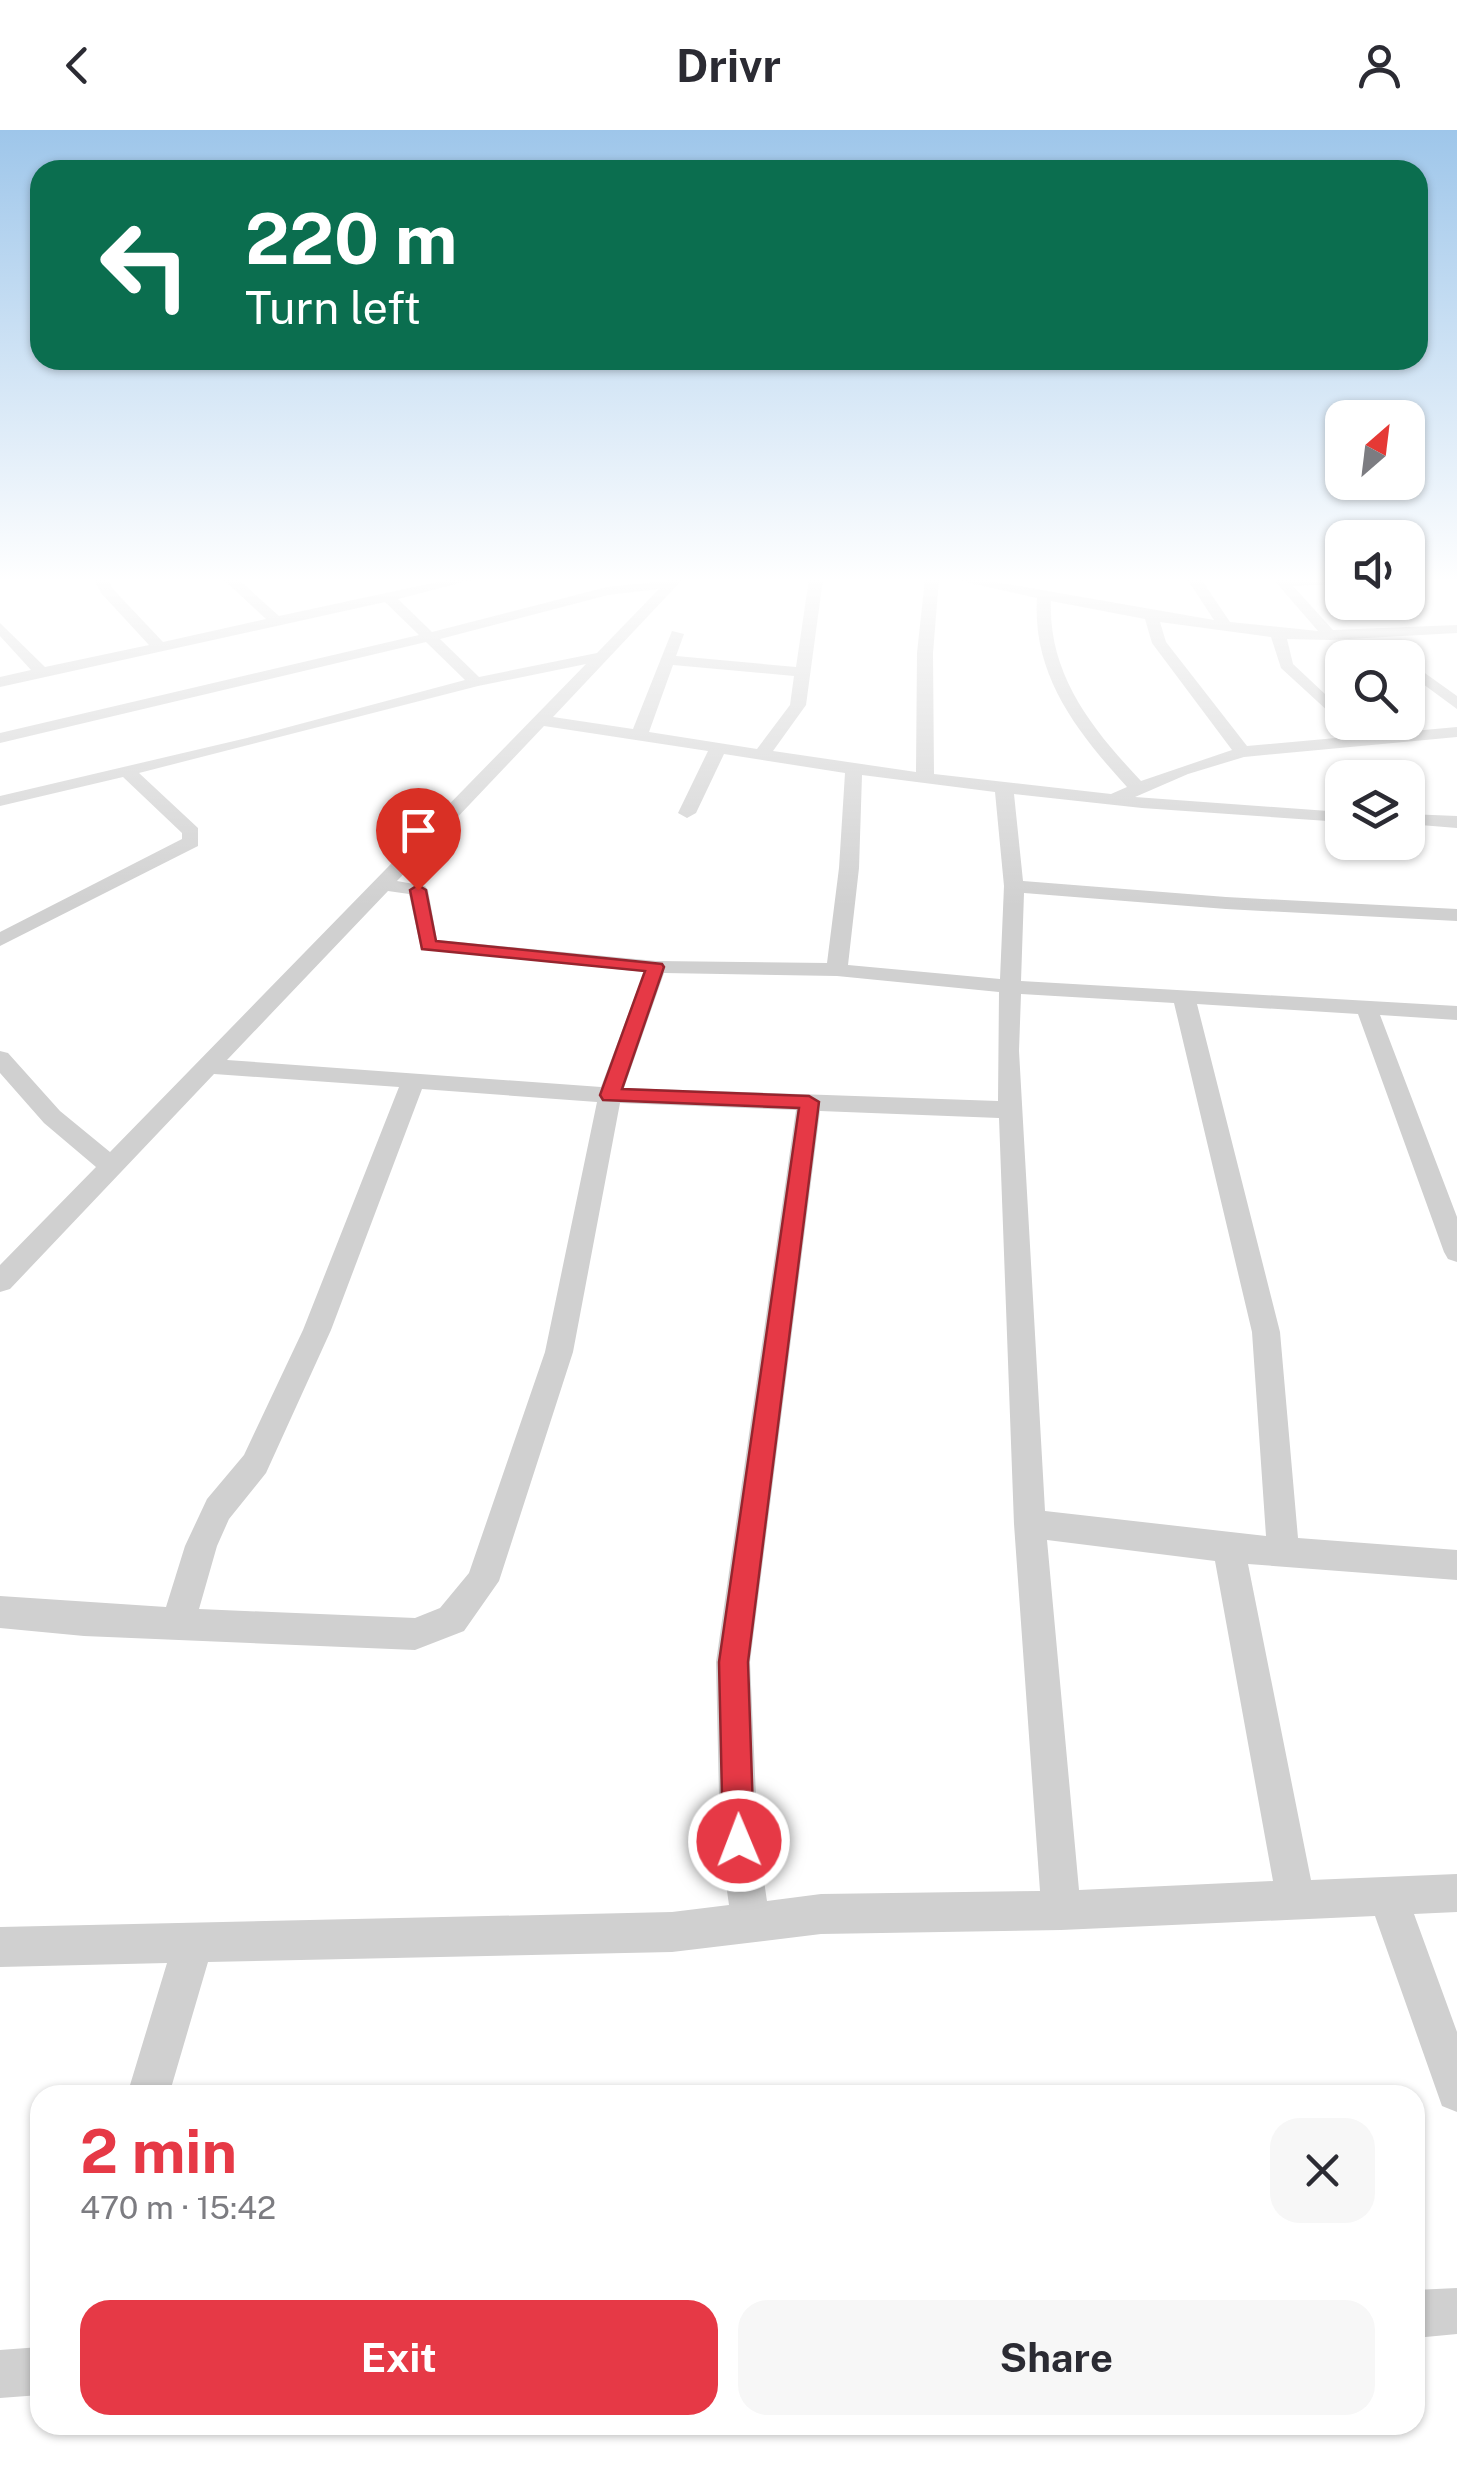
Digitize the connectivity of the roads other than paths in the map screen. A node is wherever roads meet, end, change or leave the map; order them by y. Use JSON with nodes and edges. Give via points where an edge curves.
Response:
{"nodes":[{"id":1,"x":214,"y":688,"type":"edge"},
{"id":2,"x":453,"y":688,"type":"edge"},
{"id":3,"x":571,"y":688,"type":"edge"},
{"id":4,"x":657,"y":688,"type":"edge"},
{"id":5,"x":800,"y":688,"type":"edge"},
{"id":6,"x":925,"y":688,"type":"edge"},
{"id":7,"x":1061,"y":688,"type":"edge"},
{"id":8,"x":1193,"y":688,"type":"edge"},
{"id":9,"x":1436,"y":688,"type":"edge"},
{"id":10,"x":1457,"y":704,"type":"edge"},
{"id":11,"x":540,"y":720,"type":"junction"},
{"id":12,"x":1457,"y":732,"type":"edge"},
{"id":13,"x":640,"y":734,"type":"junction"},
{"id":14,"x":1425,"y":735,"type":"edge"},
{"id":15,"x":0,"y":738,"type":"edge"},
{"id":16,"x":1363,"y":740,"type":"edge"},
{"id":17,"x":719,"y":747,"type":"junction"},
{"id":18,"x":1242,"y":752,"type":"junction"},
{"id":19,"x":761,"y":755,"type":"junction"},
{"id":20,"x":854,"y":770,"type":"junction"},
{"id":21,"x":126,"y":772,"type":"junction"},
{"id":22,"x":925,"y":778,"type":"junction"},
{"id":23,"x":1004,"y":788,"type":"junction"},
{"id":24,"x":1138,"y":788,"type":"junction"},
{"id":25,"x":1114,"y":800,"type":"junction"},
{"id":26,"x":0,"y":801,"type":"edge"},
{"id":27,"x":686,"y":813,"type":"dead end"},
{"id":28,"x":1325,"y":815,"type":"edge"},
{"id":29,"x":1425,"y":820,"type":"edge"},
{"id":30,"x":1457,"y":822,"type":"edge"},
{"id":31,"x":382,"y":884,"type":"junction"},
{"id":32,"x":1014,"y":886,"type":"junction"},
{"id":33,"x":1457,"y":915,"type":"edge"},
{"id":34,"x":0,"y":940,"type":"edge"},
{"id":35,"x":656,"y":967,"type":"junction"},
{"id":36,"x":838,"y":970,"type":"junction"},
{"id":37,"x":1012,"y":986,"type":"junction"},
{"id":38,"x":1184,"y":998,"type":"junction"},
{"id":39,"x":1366,"y":1006,"type":"junction"},
{"id":40,"x":1457,"y":1014,"type":"edge"},
{"id":41,"x":0,"y":1058,"type":"edge"},
{"id":42,"x":208,"y":1066,"type":"junction"},
{"id":43,"x":414,"y":1080,"type":"junction"},
{"id":44,"x":610,"y":1095,"type":"junction"},
{"id":45,"x":809,"y":1102,"type":"junction"},
{"id":46,"x":1011,"y":1110,"type":"junction"},
{"id":47,"x":111,"y":1166,"type":"junction"},
{"id":48,"x":1457,"y":1252,"type":"edge"},
{"id":49,"x":0,"y":1282,"type":"edge"},
{"id":50,"x":1030,"y":1524,"type":"junction"},
{"id":51,"x":1228,"y":1548,"type":"junction"},
{"id":52,"x":1283,"y":1552,"type":"junction"},
{"id":53,"x":1457,"y":1564,"type":"edge"},
{"id":54,"x":0,"y":1612,"type":"edge"},
{"id":55,"x":180,"y":1621,"type":"junction"},
{"id":56,"x":1457,"y":1893,"type":"edge"},
{"id":57,"x":1388,"y":1896,"type":"junction"},
{"id":58,"x":1296,"y":1900,"type":"junction"},
{"id":59,"x":1060,"y":1910,"type":"junction"},
{"id":60,"x":750,"y":1925,"type":"junction"},
{"id":61,"x":194,"y":1942,"type":"junction"},
{"id":62,"x":0,"y":1947,"type":"edge"},
{"id":63,"x":151,"y":2085,"type":"edge"},
{"id":64,"x":1457,"y":2090,"type":"edge"},
{"id":65,"x":1457,"y":2311,"type":"edge"},
{"id":66,"x":1425,"y":2313,"type":"edge"},
{"id":67,"x":30,"y":2372,"type":"edge"},
{"id":68,"x":0,"y":2374,"type":"edge"}],
"edges":[{"from":1,"to":15,"type":"street"},
{"from":2,"to":21,"type":"street"},
{"from":3,"to":11,"type":"street"},
{"from":4,"to":13,"type":"street"},
{"from":5,"to":19,"type":"street","via":[[798,705]]},
{"from":6,"to":22,"type":"street"},
{"from":7,"to":24,"type":"street"},
{"from":8,"to":18,"type":"street"},
{"from":9,"to":10,"type":"street"},
{"from":11,"to":13,"type":"street"},
{"from":11,"to":31,"type":"street"},
{"from":12,"to":14,"type":"street"},
{"from":13,"to":17,"type":"street"},
{"from":16,"to":18,"type":"street"},
{"from":17,"to":19,"type":"street"},
{"from":17,"to":27,"type":"street"},
{"from":18,"to":24,"type":"street"},
{"from":19,"to":20,"type":"street"},
{"from":20,"to":22,"type":"street"},
{"from":20,"to":36,"type":"street"},
{"from":21,"to":26,"type":"street"},
{"from":21,"to":34,"type":"street","via":[[192,832],[191,842]]},
{"from":22,"to":23,"type":"street"},
{"from":23,"to":25,"type":"street"},
{"from":23,"to":32,"type":"street"},
{"from":24,"to":25,"type":"street"},
{"from":25,"to":28,"type":"street"},
{"from":29,"to":30,"type":"street"},
{"from":31,"to":35,"type":"street","via":[[418,890],[428,945]]},
{"from":31,"to":42,"type":"street"},
{"from":32,"to":33,"type":"street"},
{"from":32,"to":37,"type":"street"},
{"from":35,"to":36,"type":"street"},
{"from":35,"to":44,"type":"street"},
{"from":36,"to":37,"type":"street"},
{"from":37,"to":38,"type":"street"},
{"from":37,"to":46,"type":"street"},
{"from":38,"to":39,"type":"street"},
{"from":38,"to":52,"type":"street","via":[[1266,1332]]},
{"from":39,"to":40,"type":"street"},
{"from":39,"to":48,"type":"street"},
{"from":41,"to":47,"type":"street","via":[[52,1117]]},
{"from":42,"to":43,"type":"street"},
{"from":42,"to":47,"type":"street"},
{"from":43,"to":44,"type":"street"},
{"from":43,"to":55,"type":"street","via":[[317,1330],[255,1464],[218,1509],[200,1546]]},
{"from":44,"to":45,"type":"street"},
{"from":44,"to":55,"type":"street","via":[[559,1352],[483,1581],[467,1604],[452,1620],[415,1634]]},
{"from":45,"to":46,"type":"street"},
{"from":45,"to":60,"type":"street","via":[[733,1662],[739,1841]]},
{"from":46,"to":50,"type":"street"},
{"from":47,"to":49,"type":"street"},
{"from":50,"to":51,"type":"street"},
{"from":50,"to":59,"type":"street"},
{"from":51,"to":52,"type":"street"},
{"from":51,"to":58,"type":"street"},
{"from":52,"to":53,"type":"street"},
{"from":54,"to":55,"type":"street"},
{"from":56,"to":57,"type":"street"},
{"from":57,"to":58,"type":"street"},
{"from":57,"to":64,"type":"street"},
{"from":58,"to":59,"type":"street"},
{"from":59,"to":60,"type":"street","via":[[821,1914]]},
{"from":60,"to":61,"type":"street"},
{"from":61,"to":62,"type":"street"},
{"from":61,"to":63,"type":"street"},
{"from":65,"to":66,"type":"street"},
{"from":67,"to":68,"type":"street"}]}
